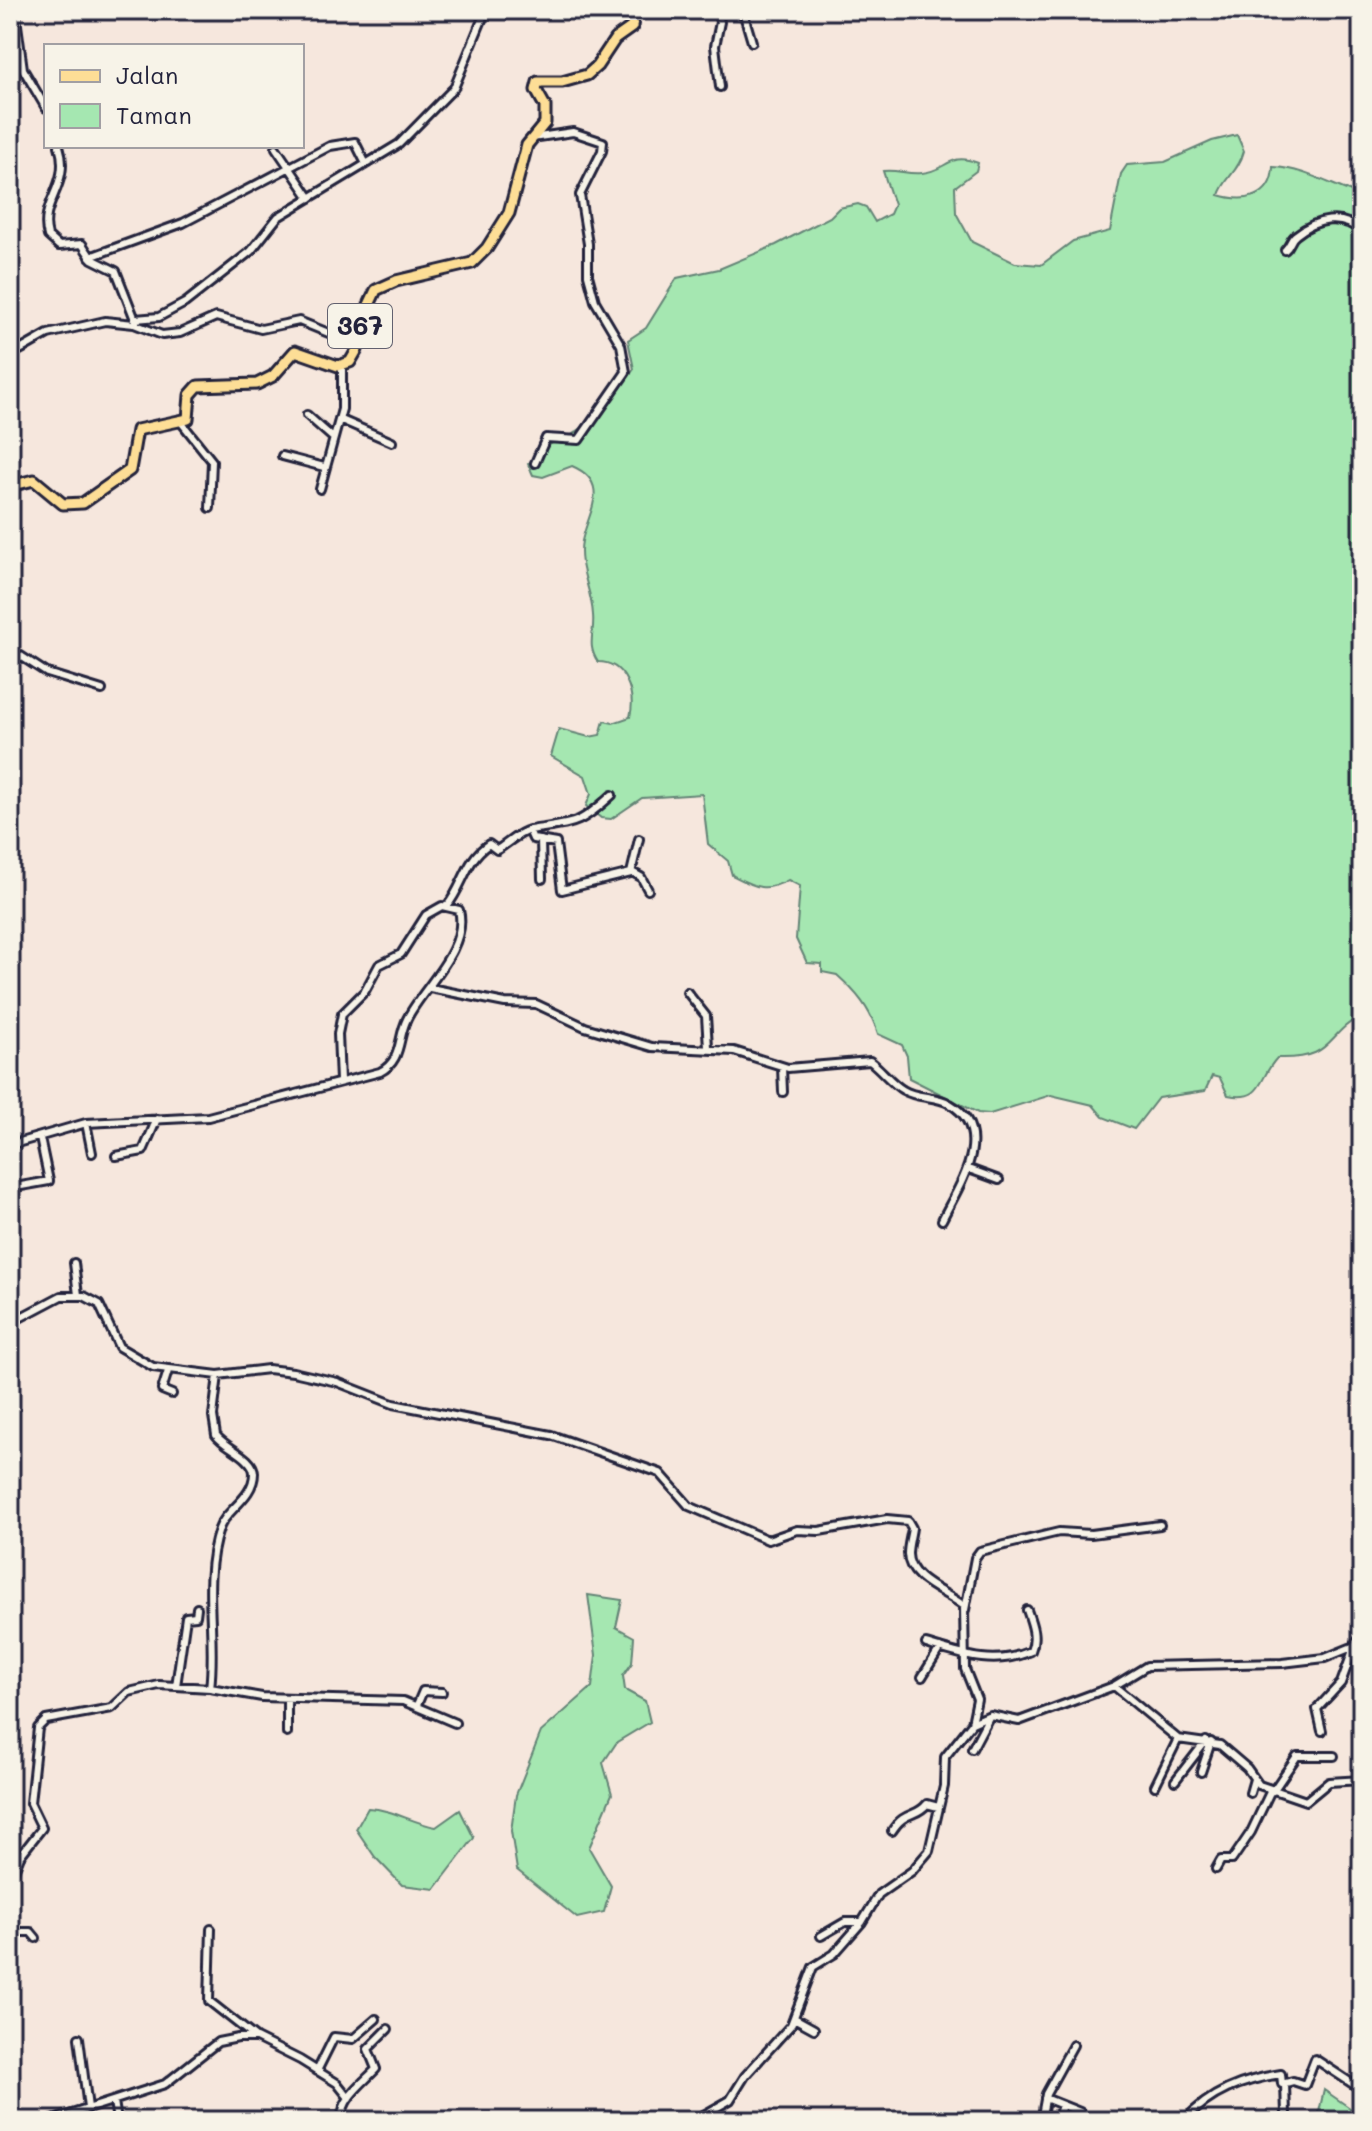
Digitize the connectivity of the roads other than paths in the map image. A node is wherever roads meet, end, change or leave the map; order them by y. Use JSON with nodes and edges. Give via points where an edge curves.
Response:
{"nodes":[{"id":1,"x":15,"y":10,"type":"edge"},
{"id":2,"x":486,"y":10,"type":"edge"},
{"id":3,"x":634,"y":10,"type":"edge"},
{"id":4,"x":717,"y":10,"type":"edge"},
{"id":5,"x":733,"y":10,"type":"edge"},
{"id":6,"x":747,"y":13,"type":"edge"},
{"id":7,"x":752,"y":42,"type":"dead end"},
{"id":8,"x":720,"y":87,"type":"dead end"},
{"id":9,"x":44,"y":105,"type":"edge"},
{"id":10,"x":532,"y":138,"type":"junction"},
{"id":11,"x":60,"y":148,"type":"edge"},
{"id":12,"x":276,"y":148,"type":"edge"},
{"id":13,"x":366,"y":164,"type":"junction"},
{"id":14,"x":288,"y":168,"type":"junction"},
{"id":15,"x":310,"y":198,"type":"junction"},
{"id":16,"x":1362,"y":232,"type":"edge"},
{"id":17,"x":1285,"y":250,"type":"dead end"},
{"id":18,"x":90,"y":257,"type":"junction"},
{"id":19,"x":136,"y":322,"type":"junction"},
{"id":20,"x":360,"y":324,"type":"junction"},
{"id":21,"x":10,"y":347,"type":"edge"},
{"id":22,"x":342,"y":367,"type":"junction"},
{"id":23,"x":307,"y":415,"type":"dead end"},
{"id":24,"x":339,"y":419,"type":"junction"},
{"id":25,"x":181,"y":422,"type":"junction"},
{"id":26,"x":333,"y":438,"type":"junction"},
{"id":27,"x":392,"y":442,"type":"dead end"},
{"id":28,"x":282,"y":456,"type":"dead end"},
{"id":29,"x":535,"y":463,"type":"dead end"},
{"id":30,"x":324,"y":467,"type":"junction"},
{"id":31,"x":10,"y":486,"type":"edge"},
{"id":32,"x":320,"y":489,"type":"dead end"},
{"id":33,"x":210,"y":508,"type":"dead end"},
{"id":34,"x":10,"y":649,"type":"edge"},
{"id":35,"x":102,"y":690,"type":"dead end"},
{"id":36,"x":612,"y":795,"type":"dead end"},
{"id":37,"x":529,"y":830,"type":"junction"},
{"id":38,"x":639,"y":839,"type":"dead end"},
{"id":39,"x":541,"y":840,"type":"junction"},
{"id":40,"x":632,"y":872,"type":"junction"},
{"id":41,"x":542,"y":879,"type":"dead end"},
{"id":42,"x":648,"y":890,"type":"dead end"},
{"id":43,"x":447,"y":906,"type":"junction"},
{"id":44,"x":430,"y":988,"type":"junction"},
{"id":45,"x":687,"y":992,"type":"dead end"},
{"id":46,"x":708,"y":1047,"type":"junction"},
{"id":47,"x":782,"y":1067,"type":"junction"},
{"id":48,"x":340,"y":1081,"type":"junction"},
{"id":49,"x":783,"y":1092,"type":"dead end"},
{"id":50,"x":157,"y":1119,"type":"junction"},
{"id":51,"x":86,"y":1123,"type":"junction"},
{"id":52,"x":40,"y":1138,"type":"junction"},
{"id":53,"x":10,"y":1145,"type":"edge"},
{"id":54,"x":92,"y":1153,"type":"dead end"},
{"id":55,"x":116,"y":1156,"type":"dead end"},
{"id":56,"x":969,"y":1169,"type":"junction"},
{"id":57,"x":999,"y":1180,"type":"dead end"},
{"id":58,"x":10,"y":1188,"type":"edge"},
{"id":59,"x":942,"y":1220,"type":"dead end"},
{"id":60,"x":74,"y":1263,"type":"dead end"},
{"id":61,"x":78,"y":1295,"type":"junction"},
{"id":62,"x":10,"y":1323,"type":"edge"},
{"id":63,"x":168,"y":1371,"type":"junction"},
{"id":64,"x":218,"y":1375,"type":"junction"},
{"id":65,"x":172,"y":1394,"type":"dead end"},
{"id":66,"x":1160,"y":1525,"type":"dead end"},
{"id":67,"x":197,"y":1608,"type":"dead end"},
{"id":68,"x":965,"y":1610,"type":"junction"},
{"id":69,"x":1027,"y":1610,"type":"dead end"},
{"id":70,"x":1359,"y":1643,"type":"edge"},
{"id":71,"x":926,"y":1644,"type":"dead end"},
{"id":72,"x":940,"y":1648,"type":"junction"},
{"id":73,"x":965,"y":1656,"type":"junction"},
{"id":74,"x":922,"y":1677,"type":"dead end"},
{"id":75,"x":176,"y":1686,"type":"junction"},
{"id":76,"x":1114,"y":1686,"type":"junction"},
{"id":77,"x":210,"y":1688,"type":"junction"},
{"id":78,"x":442,"y":1692,"type":"dead end"},
{"id":79,"x":287,"y":1699,"type":"junction"},
{"id":80,"x":417,"y":1705,"type":"junction"},
{"id":81,"x":990,"y":1715,"type":"junction"},
{"id":82,"x":455,"y":1723,"type":"dead end"},
{"id":83,"x":972,"y":1723,"type":"junction"},
{"id":84,"x":1322,"y":1731,"type":"dead end"},
{"id":85,"x":287,"y":1733,"type":"dead end"},
{"id":86,"x":1178,"y":1739,"type":"junction"},
{"id":87,"x":1208,"y":1742,"type":"junction"},
{"id":88,"x":972,"y":1749,"type":"dead end"},
{"id":89,"x":1334,"y":1756,"type":"dead end"},
{"id":90,"x":1201,"y":1772,"type":"dead end"},
{"id":91,"x":1254,"y":1779,"type":"junction"},
{"id":92,"x":1362,"y":1780,"type":"edge"},
{"id":93,"x":1175,"y":1781,"type":"dead end"},
{"id":94,"x":1155,"y":1786,"type":"dead end"},
{"id":95,"x":1272,"y":1790,"type":"junction"},
{"id":96,"x":1250,"y":1793,"type":"dead end"},
{"id":97,"x":938,"y":1807,"type":"junction"},
{"id":98,"x":892,"y":1831,"type":"dead end"},
{"id":99,"x":14,"y":1860,"type":"edge"},
{"id":100,"x":1216,"y":1869,"type":"dead end"},
{"id":101,"x":10,"y":1881,"type":"edge"},
{"id":102,"x":862,"y":1922,"type":"junction"},
{"id":103,"x":211,"y":1929,"type":"dead end"},
{"id":104,"x":10,"y":1932,"type":"edge"},
{"id":105,"x":821,"y":1936,"type":"dead end"},
{"id":106,"x":36,"y":1938,"type":"dead end"},
{"id":107,"x":794,"y":2018,"type":"junction"},
{"id":108,"x":376,"y":2019,"type":"dead end"},
{"id":109,"x":388,"y":2029,"type":"dead end"},
{"id":110,"x":814,"y":2029,"type":"dead end"},
{"id":111,"x":79,"y":2038,"type":"dead end"},
{"id":112,"x":256,"y":2038,"type":"junction"},
{"id":113,"x":1073,"y":2045,"type":"dead end"},
{"id":114,"x":317,"y":2071,"type":"junction"},
{"id":115,"x":1285,"y":2084,"type":"junction"},
{"id":116,"x":1362,"y":2090,"type":"edge"},
{"id":117,"x":349,"y":2098,"type":"junction"},
{"id":118,"x":1045,"y":2098,"type":"junction"},
{"id":119,"x":114,"y":2101,"type":"junction"},
{"id":120,"x":1062,"y":2105,"type":"junction"},
{"id":121,"x":88,"y":2108,"type":"junction"},
{"id":122,"x":1080,"y":2112,"type":"dead end"},
{"id":123,"x":1286,"y":2114,"type":"dead end"},
{"id":124,"x":50,"y":2121,"type":"edge"},
{"id":125,"x":117,"y":2121,"type":"edge"},
{"id":126,"x":342,"y":2121,"type":"edge"},
{"id":127,"x":693,"y":2121,"type":"edge"},
{"id":128,"x":1041,"y":2121,"type":"edge"},
{"id":129,"x":1057,"y":2121,"type":"edge"},
{"id":130,"x":1184,"y":2121,"type":"edge"}],
"edges":[{"from":1,"to":9,"type":"street","via":[[23,69]]},
{"from":2,"to":13,"type":"street","via":[[454,88],[399,144]]},
{"from":3,"to":10,"type":"main road","number":"367","via":[[632,27],[615,39],[595,69],[573,81],[538,82],[546,118]]},
{"from":4,"to":8,"type":"street"},
{"from":5,"to":6,"type":"street"},
{"from":6,"to":7,"type":"street"},
{"from":10,"to":20,"type":"main road","number":"367","via":[[509,213],[479,259],[381,286]]},
{"from":10,"to":29,"type":"street","via":[[573,132],[603,142],[580,195],[588,275],[626,366],[623,380],[581,438],[546,438]]},
{"from":11,"to":18,"type":"street","via":[[65,166],[46,232],[59,246],[82,244]]},
{"from":12,"to":14,"type":"street"},
{"from":13,"to":14,"type":"street","via":[[360,147],[351,141]]},
{"from":13,"to":15,"type":"street"},
{"from":14,"to":15,"type":"street"},
{"from":14,"to":18,"type":"street","via":[[183,223]]},
{"from":15,"to":19,"type":"street","via":[[278,217],[251,251],[185,303]]},
{"from":16,"to":17,"type":"street","via":[[1346,220],[1328,220],[1293,236]]},
{"from":18,"to":19,"type":"street","via":[[118,274]]},
{"from":19,"to":20,"type":"street","via":[[162,335],[216,317],[261,329],[303,321],[327,334]]},
{"from":19,"to":21,"type":"street","via":[[99,322],[48,334],[21,350]]},
{"from":20,"to":22,"type":"main road","number":"367","via":[[355,356]]},
{"from":22,"to":24,"type":"street"},
{"from":22,"to":25,"type":"main road","number":"367","via":[[292,352],[273,376],[257,384],[196,387],[189,397],[190,416]]},
{"from":23,"to":26,"type":"street"},
{"from":24,"to":26,"type":"street"},
{"from":24,"to":27,"type":"street"},
{"from":25,"to":31,"type":"main road","via":[[137,430],[130,470],[83,503],[63,504],[34,480]]},
{"from":25,"to":33,"type":"street","via":[[212,461]]},
{"from":26,"to":30,"type":"street"},
{"from":28,"to":30,"type":"street"},
{"from":30,"to":32,"type":"street"},
{"from":34,"to":35,"type":"street","via":[[47,673]]},
{"from":36,"to":37,"type":"street","via":[[579,822]]},
{"from":37,"to":39,"type":"street","via":[[533,839]]},
{"from":37,"to":43,"type":"street","via":[[497,850],[489,844],[479,851]]},
{"from":38,"to":40,"type":"street"},
{"from":39,"to":40,"type":"street","via":[[556,843],[562,890]]},
{"from":39,"to":41,"type":"street"},
{"from":40,"to":42,"type":"street"},
{"from":43,"to":44,"type":"street","via":[[459,910],[460,922]]},
{"from":43,"to":48,"type":"street","via":[[423,918],[401,954],[379,965],[365,991],[342,1014]]},
{"from":44,"to":46,"type":"street","via":[[536,1004],[585,1027],[652,1047]]},
{"from":44,"to":48,"type":"street","via":[[406,1020],[393,1064],[375,1074]]},
{"from":45,"to":46,"type":"street","via":[[706,1016]]},
{"from":46,"to":47,"type":"street"},
{"from":47,"to":49,"type":"street"},
{"from":47,"to":56,"type":"street","via":[[867,1060],[901,1089],[949,1103],[961,1113],[972,1138]]},
{"from":48,"to":50,"type":"street","via":[[220,1114]]},
{"from":50,"to":51,"type":"street"},
{"from":50,"to":55,"type":"street","via":[[143,1151]]},
{"from":51,"to":52,"type":"street"},
{"from":51,"to":54,"type":"street"},
{"from":52,"to":53,"type":"street"},
{"from":52,"to":58,"type":"street","via":[[49,1181]]},
{"from":56,"to":57,"type":"street"},
{"from":56,"to":59,"type":"street"},
{"from":60,"to":61,"type":"street"},
{"from":61,"to":62,"type":"street","via":[[54,1299]]},
{"from":61,"to":63,"type":"street","via":[[99,1304],[123,1351]]},
{"from":63,"to":64,"type":"street"},
{"from":63,"to":65,"type":"street","via":[[162,1390]]},
{"from":64,"to":68,"type":"street","via":[[293,1372],[393,1404],[551,1435],[660,1473],[689,1506],[768,1540],[802,1529],[908,1521],[912,1566]]},
{"from":64,"to":77,"type":"street","via":[[216,1435],[252,1466],[254,1474],[239,1505],[221,1524],[211,1559]]},
{"from":66,"to":68,"type":"street","via":[[1091,1534],[1059,1532],[980,1551]]},
{"from":67,"to":75,"type":"street","via":[[196,1616],[186,1619]]},
{"from":68,"to":73,"type":"street"},
{"from":69,"to":73,"type":"street","via":[[1034,1630],[1031,1651],[992,1660]]},
{"from":70,"to":76,"type":"street","via":[[1325,1658],[1282,1663],[1147,1666]]},
{"from":70,"to":84,"type":"street","via":[[1341,1683],[1316,1711]]},
{"from":71,"to":72,"type":"street"},
{"from":72,"to":73,"type":"street"},
{"from":72,"to":74,"type":"street"},
{"from":73,"to":83,"type":"street","via":[[977,1699]]},
{"from":75,"to":77,"type":"street"},
{"from":75,"to":99,"type":"street","via":[[142,1688],[112,1708],[40,1724],[30,1803],[42,1827]]},
{"from":76,"to":81,"type":"street","via":[[1019,1721]]},
{"from":76,"to":86,"type":"street"},
{"from":77,"to":79,"type":"street"},
{"from":78,"to":80,"type":"street","via":[[422,1692]]},
{"from":79,"to":80,"type":"street"},
{"from":79,"to":85,"type":"street"},
{"from":80,"to":82,"type":"street"},
{"from":81,"to":83,"type":"street"},
{"from":81,"to":88,"type":"street"},
{"from":83,"to":97,"type":"street","via":[[945,1757]]},
{"from":86,"to":87,"type":"street"},
{"from":86,"to":94,"type":"street"},
{"from":87,"to":90,"type":"street"},
{"from":87,"to":91,"type":"street","via":[[1220,1745]]},
{"from":87,"to":93,"type":"street"},
{"from":89,"to":95,"type":"street","via":[[1300,1755]]},
{"from":91,"to":95,"type":"street"},
{"from":91,"to":96,"type":"street"},
{"from":92,"to":95,"type":"street","via":[[1330,1782],[1306,1801]]},
{"from":95,"to":100,"type":"street","via":[[1232,1860],[1221,1860]]},
{"from":97,"to":98,"type":"street","via":[[927,1804],[904,1815]]},
{"from":97,"to":102,"type":"street","via":[[929,1851],[912,1871],[879,1894]]},
{"from":99,"to":101,"type":"street"},
{"from":102,"to":105,"type":"street","via":[[845,1922]]},
{"from":102,"to":107,"type":"street","via":[[834,1954],[813,1967]]},
{"from":103,"to":112,"type":"street","via":[[209,2001]]},
{"from":104,"to":106,"type":"street","via":[[31,1932]]},
{"from":107,"to":110,"type":"street"},
{"from":107,"to":127,"type":"street","via":[[730,2100]]},
{"from":108,"to":114,"type":"street","via":[[353,2040],[335,2036]]},
{"from":109,"to":117,"type":"street","via":[[368,2050],[376,2069]]},
{"from":111,"to":121,"type":"street"},
{"from":112,"to":114,"type":"street"},
{"from":112,"to":119,"type":"street","via":[[218,2042],[172,2081]]},
{"from":113,"to":118,"type":"street"},
{"from":114,"to":117,"type":"street"},
{"from":115,"to":116,"type":"street","via":[[1305,2085],[1315,2059]]},
{"from":115,"to":123,"type":"street"},
{"from":115,"to":130,"type":"street","via":[[1281,2074],[1238,2083]]},
{"from":117,"to":126,"type":"street"},
{"from":118,"to":120,"type":"street"},
{"from":118,"to":128,"type":"street"},
{"from":119,"to":121,"type":"street"},
{"from":119,"to":125,"type":"street"},
{"from":120,"to":122,"type":"street"},
{"from":120,"to":129,"type":"street"},
{"from":121,"to":124,"type":"street"}]}
